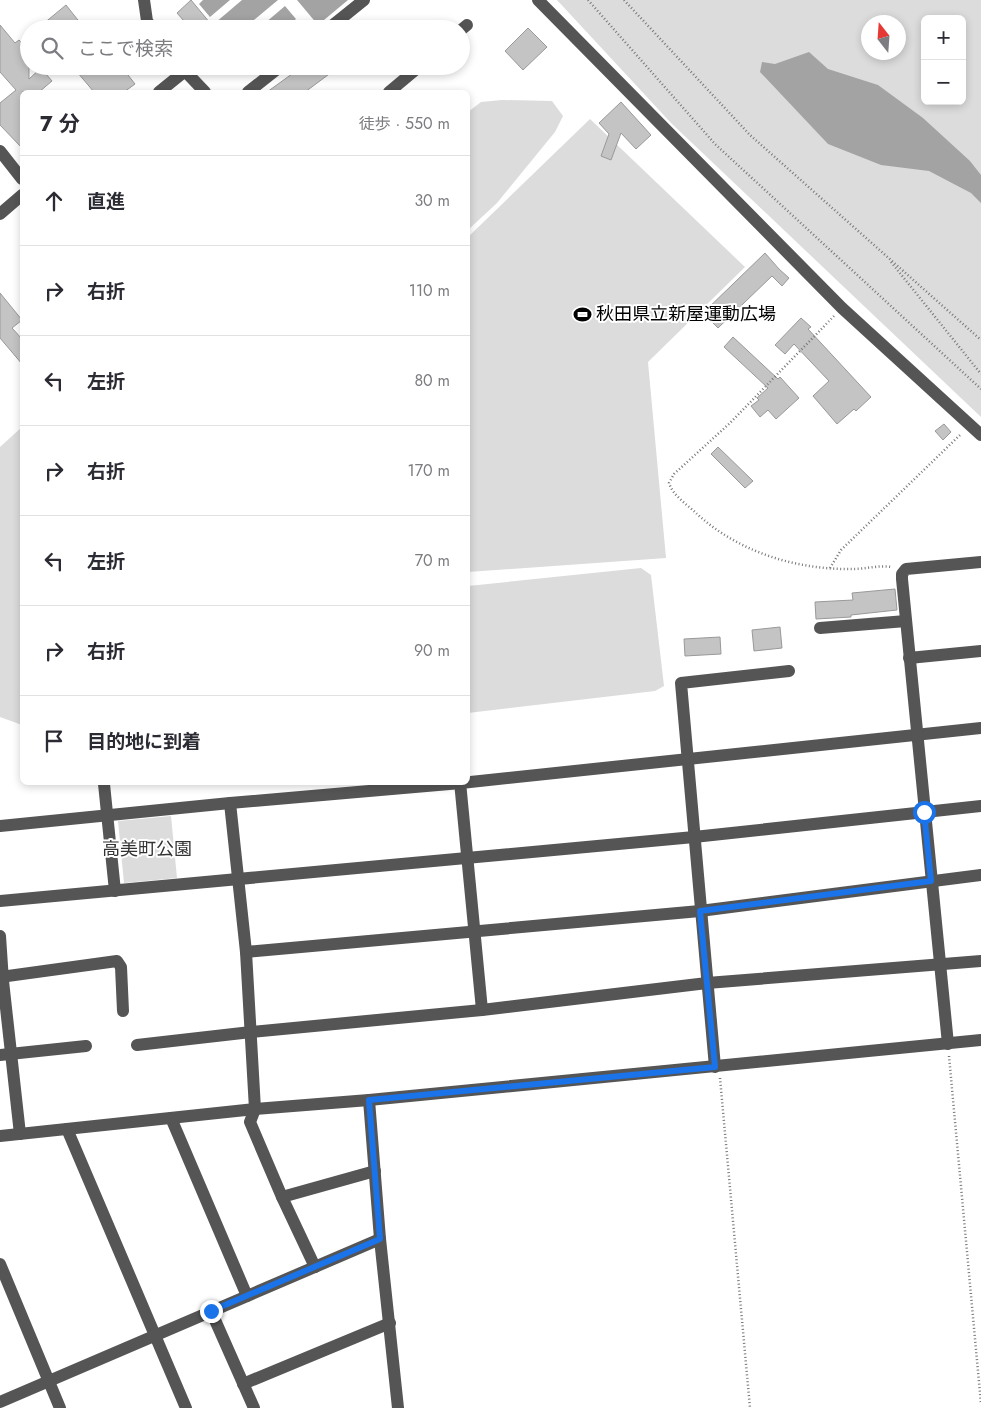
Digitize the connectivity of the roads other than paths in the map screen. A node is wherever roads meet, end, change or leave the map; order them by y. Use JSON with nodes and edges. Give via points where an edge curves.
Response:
{"nodes":[{"id":1,"x":144,"y":0,"type":"edge"},
{"id":2,"x":364,"y":0,"type":"edge"},
{"id":3,"x":538,"y":0,"type":"edge"},
{"id":4,"x":147,"y":20,"type":"edge"},
{"id":5,"x":339,"y":20,"type":"edge"},
{"id":6,"x":177,"y":75,"type":"edge"},
{"id":7,"x":189,"y":75,"type":"edge"},
{"id":8,"x":270,"y":75,"type":"edge"},
{"id":9,"x":410,"y":75,"type":"edge"},
{"id":10,"x":161,"y":90,"type":"edge"},
{"id":11,"x":203,"y":90,"type":"edge"},
{"id":12,"x":251,"y":90,"type":"edge"},
{"id":13,"x":392,"y":90,"type":"edge"},
{"id":14,"x":0,"y":151,"type":"edge"},
{"id":15,"x":20,"y":176,"type":"edge"},
{"id":16,"x":20,"y":197,"type":"edge"},
{"id":17,"x":0,"y":214,"type":"edge"},
{"id":18,"x":981,"y":435,"type":"edge"},
{"id":19,"x":981,"y":562,"type":"edge"},
{"id":20,"x":906,"y":621,"type":"junction"},
{"id":21,"x":820,"y":628,"type":"dead end"},
{"id":22,"x":981,"y":651,"type":"edge"},
{"id":23,"x":909,"y":658,"type":"junction"},
{"id":24,"x":789,"y":671,"type":"dead end"},
{"id":25,"x":981,"y":728,"type":"edge"},
{"id":26,"x":916,"y":734,"type":"junction"},
{"id":27,"x":687,"y":758,"type":"junction"},
{"id":28,"x":470,"y":782,"type":"edge"},
{"id":29,"x":104,"y":785,"type":"edge"},
{"id":30,"x":437,"y":785,"type":"edge"},
{"id":31,"x":460,"y":785,"type":"edge"},
{"id":32,"x":230,"y":803,"type":"junction"},
{"id":33,"x":981,"y":806,"type":"edge"},
{"id":34,"x":924,"y":812,"type":"junction"},
{"id":35,"x":107,"y":815,"type":"junction"},
{"id":36,"x":0,"y":826,"type":"edge"},
{"id":37,"x":694,"y":837,"type":"junction"},
{"id":38,"x":469,"y":858,"type":"junction"},
{"id":39,"x":981,"y":875,"type":"edge"},
{"id":40,"x":238,"y":879,"type":"junction"},
{"id":41,"x":931,"y":881,"type":"junction"},
{"id":42,"x":115,"y":890,"type":"junction"},
{"id":43,"x":0,"y":901,"type":"edge"},
{"id":44,"x":700,"y":911,"type":"junction"},
{"id":45,"x":476,"y":932,"type":"junction"},
{"id":46,"x":0,"y":936,"type":"edge"},
{"id":47,"x":246,"y":952,"type":"junction"},
{"id":48,"x":981,"y":961,"type":"edge"},
{"id":49,"x":940,"y":965,"type":"junction"},
{"id":50,"x":2,"y":976,"type":"edge"},
{"id":51,"x":707,"y":983,"type":"junction"},
{"id":52,"x":482,"y":1010,"type":"junction"},
{"id":53,"x":123,"y":1012,"type":"dead end"},
{"id":54,"x":250,"y":1032,"type":"junction"},
{"id":55,"x":981,"y":1040,"type":"edge"},
{"id":56,"x":948,"y":1044,"type":"junction"},
{"id":57,"x":137,"y":1045,"type":"dead end"},
{"id":58,"x":86,"y":1046,"type":"dead end"},
{"id":59,"x":6,"y":1054,"type":"edge"},
{"id":60,"x":717,"y":1067,"type":"junction"},
{"id":61,"x":369,"y":1100,"type":"junction"},
{"id":62,"x":255,"y":1109,"type":"junction"},
{"id":63,"x":171,"y":1118,"type":"junction"},
{"id":64,"x":67,"y":1129,"type":"junction"},
{"id":65,"x":20,"y":1134,"type":"junction"},
{"id":66,"x":0,"y":1136,"type":"edge"},
{"id":67,"x":375,"y":1171,"type":"junction"},
{"id":68,"x":282,"y":1197,"type":"junction"},
{"id":69,"x":380,"y":1239,"type":"junction"},
{"id":70,"x":0,"y":1264,"type":"edge"},
{"id":71,"x":315,"y":1267,"type":"junction"},
{"id":72,"x":246,"y":1296,"type":"junction"},
{"id":73,"x":211,"y":1311,"type":"junction"},
{"id":74,"x":390,"y":1323,"type":"junction"},
{"id":75,"x":156,"y":1335,"type":"junction"},
{"id":76,"x":48,"y":1381,"type":"junction"},
{"id":77,"x":243,"y":1384,"type":"junction"},
{"id":78,"x":0,"y":1402,"type":"edge"},
{"id":79,"x":60,"y":1408,"type":"edge"},
{"id":80,"x":186,"y":1408,"type":"edge"},
{"id":81,"x":254,"y":1408,"type":"edge"},
{"id":82,"x":398,"y":1408,"type":"edge"}],
"edges":[{"from":1,"to":4,"type":"street"},
{"from":2,"to":5,"type":"street"},
{"from":3,"to":18,"type":"street","via":[[842,308]]},
{"from":6,"to":10,"type":"street"},
{"from":7,"to":11,"type":"street"},
{"from":8,"to":12,"type":"street"},
{"from":9,"to":13,"type":"street"},
{"from":14,"to":15,"type":"street"},
{"from":16,"to":17,"type":"street"},
{"from":19,"to":20,"type":"street","via":[[906,568],[902,579]]},
{"from":20,"to":21,"type":"street"},
{"from":20,"to":23,"type":"street"},
{"from":22,"to":23,"type":"street"},
{"from":23,"to":26,"type":"street"},
{"from":24,"to":27,"type":"street","via":[[681,683]]},
{"from":25,"to":26,"type":"street"},
{"from":26,"to":27,"type":"street"},
{"from":26,"to":34,"type":"street"},
{"from":27,"to":28,"type":"street"},
{"from":27,"to":37,"type":"street"},
{"from":29,"to":35,"type":"street"},
{"from":30,"to":32,"type":"street"},
{"from":31,"to":38,"type":"street"},
{"from":32,"to":35,"type":"street"},
{"from":32,"to":40,"type":"street"},
{"from":33,"to":34,"type":"street"},
{"from":34,"to":37,"type":"street"},
{"from":34,"to":41,"type":"street"},
{"from":35,"to":36,"type":"street"},
{"from":35,"to":42,"type":"street"},
{"from":37,"to":38,"type":"street"},
{"from":37,"to":44,"type":"street"},
{"from":38,"to":40,"type":"street"},
{"from":38,"to":45,"type":"street"},
{"from":39,"to":41,"type":"street"},
{"from":40,"to":42,"type":"street"},
{"from":40,"to":47,"type":"street"},
{"from":41,"to":44,"type":"street"},
{"from":41,"to":49,"type":"street"},
{"from":42,"to":43,"type":"street"},
{"from":44,"to":45,"type":"street"},
{"from":44,"to":51,"type":"street"},
{"from":45,"to":47,"type":"street"},
{"from":45,"to":52,"type":"street"},
{"from":46,"to":50,"type":"street"},
{"from":47,"to":54,"type":"street"},
{"from":48,"to":49,"type":"street"},
{"from":49,"to":51,"type":"street"},
{"from":49,"to":56,"type":"street"},
{"from":50,"to":53,"type":"street","via":[[116,961],[120,967]]},
{"from":50,"to":59,"type":"street"},
{"from":51,"to":52,"type":"street"},
{"from":51,"to":60,"type":"street"},
{"from":52,"to":54,"type":"street"},
{"from":54,"to":57,"type":"street"},
{"from":54,"to":62,"type":"street"},
{"from":55,"to":56,"type":"street"},
{"from":56,"to":60,"type":"street"},
{"from":58,"to":59,"type":"street"},
{"from":59,"to":65,"type":"street"},
{"from":60,"to":61,"type":"street"},
{"from":61,"to":62,"type":"street"},
{"from":61,"to":67,"type":"street"},
{"from":62,"to":63,"type":"street"},
{"from":62,"to":68,"type":"street","via":[[250,1122]]},
{"from":63,"to":64,"type":"street"},
{"from":63,"to":72,"type":"street"},
{"from":64,"to":65,"type":"street"},
{"from":64,"to":75,"type":"street"},
{"from":65,"to":66,"type":"street"},
{"from":67,"to":68,"type":"street"},
{"from":67,"to":69,"type":"street"},
{"from":68,"to":71,"type":"street"},
{"from":69,"to":71,"type":"street"},
{"from":69,"to":74,"type":"street"},
{"from":70,"to":76,"type":"street"},
{"from":71,"to":72,"type":"street"},
{"from":72,"to":73,"type":"street"},
{"from":73,"to":75,"type":"street"},
{"from":73,"to":77,"type":"street"},
{"from":74,"to":77,"type":"street"},
{"from":74,"to":82,"type":"street"},
{"from":75,"to":76,"type":"street"},
{"from":75,"to":80,"type":"street"},
{"from":76,"to":78,"type":"street"},
{"from":76,"to":79,"type":"street"},
{"from":77,"to":81,"type":"street"}]}
